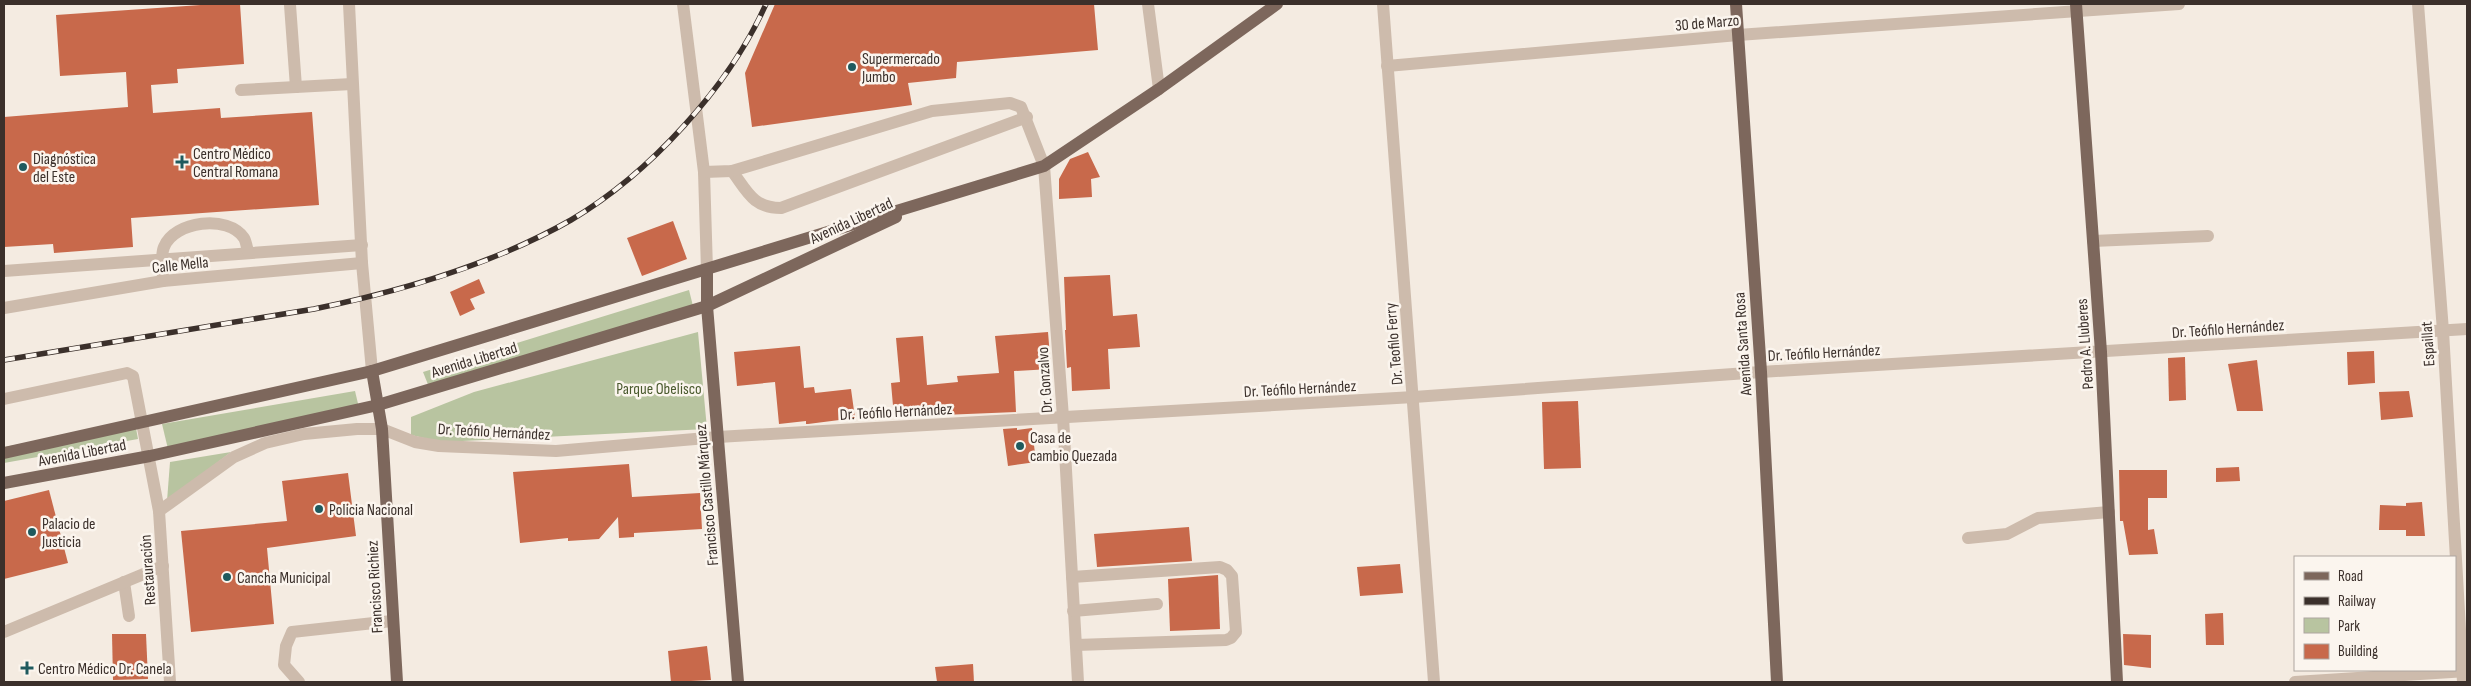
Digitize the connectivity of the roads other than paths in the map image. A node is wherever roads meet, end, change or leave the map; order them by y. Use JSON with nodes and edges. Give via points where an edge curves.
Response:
{"nodes":[{"id":1,"x":349,"y":4,"type":"edge"},
{"id":2,"x":683,"y":4,"type":"edge"},
{"id":3,"x":1148,"y":4,"type":"edge"},
{"id":4,"x":1277,"y":4,"type":"edge"},
{"id":5,"x":1384,"y":4,"type":"edge"},
{"id":6,"x":1736,"y":4,"type":"edge"},
{"id":7,"x":2179,"y":4,"type":"edge"},
{"id":8,"x":2418,"y":4,"type":"edge"},
{"id":9,"x":290,"y":5,"type":"dead end"},
{"id":10,"x":2076,"y":8,"type":"edge"},
{"id":11,"x":1738,"y":35,"type":"junction"},
{"id":12,"x":1387,"y":66,"type":"junction"},
{"id":13,"x":352,"y":84,"type":"junction"},
{"id":14,"x":296,"y":87,"type":"junction"},
{"id":15,"x":1159,"y":89,"type":"junction"},
{"id":16,"x":241,"y":90,"type":"dead end"},
{"id":17,"x":1027,"y":117,"type":"junction"},
{"id":18,"x":1044,"y":166,"type":"junction"},
{"id":19,"x":732,"y":171,"type":"junction"},
{"id":20,"x":704,"y":172,"type":"junction"},
{"id":21,"x":932,"y":200,"type":"junction"},
{"id":22,"x":2208,"y":236,"type":"dead end"},
{"id":23,"x":2093,"y":241,"type":"junction"},
{"id":24,"x":362,"y":246,"type":"junction"},
{"id":25,"x":248,"y":252,"type":"junction"},
{"id":26,"x":162,"y":260,"type":"junction"},
{"id":27,"x":362,"y":263,"type":"junction"},
{"id":28,"x":707,"y":270,"type":"junction"},
{"id":29,"x":4,"y":271,"type":"edge"},
{"id":30,"x":163,"y":281,"type":"junction"},
{"id":31,"x":707,"y":306,"type":"junction"},
{"id":32,"x":4,"y":308,"type":"edge"},
{"id":33,"x":2467,"y":329,"type":"edge"},
{"id":34,"x":2442,"y":331,"type":"junction"},
{"id":35,"x":2101,"y":352,"type":"junction"},
{"id":36,"x":372,"y":371,"type":"junction"},
{"id":37,"x":1761,"y":372,"type":"junction"},
{"id":38,"x":1414,"y":398,"type":"junction"},
{"id":39,"x":4,"y":399,"type":"edge"},
{"id":40,"x":378,"y":405,"type":"junction"},
{"id":41,"x":1063,"y":417,"type":"junction"},
{"id":42,"x":143,"y":422,"type":"junction"},
{"id":43,"x":382,"y":429,"type":"junction"},
{"id":44,"x":718,"y":437,"type":"junction"},
{"id":45,"x":4,"y":453,"type":"edge"},
{"id":46,"x":150,"y":456,"type":"junction"},
{"id":47,"x":4,"y":483,"type":"edge"},
{"id":48,"x":159,"y":511,"type":"junction"},
{"id":49,"x":2109,"y":512,"type":"junction"},
{"id":50,"x":1968,"y":538,"type":"dead end"},
{"id":51,"x":163,"y":566,"type":"junction"},
{"id":52,"x":1072,"y":577,"type":"junction"},
{"id":53,"x":124,"y":582,"type":"junction"},
{"id":54,"x":1157,"y":604,"type":"dead end"},
{"id":55,"x":1073,"y":611,"type":"junction"},
{"id":56,"x":129,"y":616,"type":"dead end"},
{"id":57,"x":392,"y":621,"type":"junction"},
{"id":58,"x":4,"y":632,"type":"edge"},
{"id":59,"x":1076,"y":645,"type":"junction"},
{"id":60,"x":2464,"y":675,"type":"edge"},
{"id":61,"x":170,"y":682,"type":"edge"},
{"id":62,"x":299,"y":682,"type":"edge"},
{"id":63,"x":397,"y":682,"type":"edge"},
{"id":64,"x":738,"y":682,"type":"edge"},
{"id":65,"x":1078,"y":682,"type":"edge"},
{"id":66,"x":1434,"y":682,"type":"edge"},
{"id":67,"x":1777,"y":682,"type":"edge"},
{"id":68,"x":2117,"y":682,"type":"edge"},
{"id":69,"x":2295,"y":682,"type":"edge"}],
"edges":[{"from":1,"to":13,"type":"street"},
{"from":2,"to":20,"type":"street"},
{"from":3,"to":15,"type":"street"},
{"from":4,"to":15,"type":"main road","name":"Avenida Libertad"},
{"from":5,"to":12,"type":"street","name":"Dr. Teofilo Ferry"},
{"from":6,"to":11,"type":"main road","name":"Avenida Santa Rosa"},
{"from":7,"to":10,"type":"street","name":"30 de Marzo"},
{"from":8,"to":34,"type":"street","name":"Espaillat"},
{"from":9,"to":14,"type":"street"},
{"from":10,"to":11,"type":"street","name":"30 de Marzo"},
{"from":10,"to":23,"type":"main road","name":"Pedro A. Lluberes"},
{"from":11,"to":12,"type":"street","name":"30 de Marzo"},
{"from":11,"to":37,"type":"main road","name":"Avenida Santa Rosa"},
{"from":12,"to":38,"type":"street","name":"Dr. Teofilo Ferry"},
{"from":13,"to":14,"type":"street"},
{"from":13,"to":24,"type":"street"},
{"from":14,"to":16,"type":"street"},
{"from":15,"to":18,"type":"main road","name":"Avenida Libertad"},
{"from":17,"to":18,"type":"street","via":[[1033,142]]},
{"from":17,"to":19,"type":"street","via":[[1021,107],[1010,103],[932,111]]},
{"from":17,"to":19,"type":"street","via":[[781,208],[760,206]]},
{"from":18,"to":21,"type":"main road","name":"Avenida Libertad"},
{"from":18,"to":41,"type":"street","name":"Dr. Gonzalvo"},
{"from":19,"to":20,"type":"street"},
{"from":20,"to":28,"type":"street"},
{"from":21,"to":28,"type":"main road","name":"Avenida Libertad"},
{"from":21,"to":31,"type":"main road","name":"Avenida Libertad"},
{"from":22,"to":23,"type":"street"},
{"from":23,"to":35,"type":"main road","name":"Pedro A. Lluberes"},
{"from":24,"to":25,"type":"street","name":"Calle Mella"},
{"from":24,"to":27,"type":"street"},
{"from":25,"to":26,"type":"street","name":"Calle Mella"},
{"from":25,"to":26,"type":"street","via":[[244,238],[229,226],[198,225],[178,231],[170,238],[163,247]]},
{"from":26,"to":29,"type":"street","name":"Calle Mella"},
{"from":26,"to":30,"type":"street"},
{"from":27,"to":30,"type":"street","name":"Calle Mella"},
{"from":27,"to":36,"type":"street"},
{"from":28,"to":31,"type":"main road","name":"Francisco Castillo Márquez"},
{"from":28,"to":36,"type":"main road","name":"Avenida Libertad"},
{"from":30,"to":32,"type":"street","name":"Calle Mella"},
{"from":31,"to":40,"type":"main road","name":"Avenida Libertad"},
{"from":31,"to":44,"type":"main road","name":"Francisco Castillo Márquez"},
{"from":33,"to":34,"type":"street","name":"Dr. Teófilo Hernández"},
{"from":34,"to":35,"type":"street","name":"Dr. Teófilo Hernández"},
{"from":34,"to":60,"type":"street","name":"Espaillat"},
{"from":35,"to":37,"type":"street","name":"Dr. Teófilo Hernández"},
{"from":35,"to":49,"type":"main road","name":"Pedro A. Lluberes"},
{"from":36,"to":40,"type":"main road","name":"Francisco Richiez"},
{"from":36,"to":42,"type":"main road","name":"Avenida Libertad"},
{"from":37,"to":38,"type":"street","name":"Dr. Teófilo Hernández"},
{"from":37,"to":67,"type":"main road","name":"Avenida Santa Rosa"},
{"from":38,"to":41,"type":"street","name":"Dr. Teófilo Hernández"},
{"from":38,"to":66,"type":"street","name":"Dr. Teofilo Ferry"},
{"from":39,"to":42,"type":"street","name":"Restauración","via":[[131,373]]},
{"from":40,"to":43,"type":"main road","name":"Francisco Richiez"},
{"from":40,"to":46,"type":"main road","name":"Avenida Libertad"},
{"from":41,"to":44,"type":"street","name":"Dr. Teófilo Hernández"},
{"from":41,"to":52,"type":"street","name":"Dr. Gonzalvo"},
{"from":42,"to":45,"type":"main road","name":"Avenida Libertad"},
{"from":42,"to":46,"type":"street","name":"Restauración"},
{"from":43,"to":44,"type":"street","name":"Dr. Teófilo Hernández","via":[[431,445],[556,451]]},
{"from":43,"to":48,"type":"street","name":"Dr. Teófilo Hernández","via":[[304,434],[266,443],[234,457]]},
{"from":43,"to":57,"type":"main road","name":"Francisco Richiez"},
{"from":44,"to":64,"type":"main road","name":"Francisco Castillo Márquez"},
{"from":46,"to":47,"type":"main road","name":"Avenida Libertad"},
{"from":46,"to":48,"type":"street","name":"Restauración"},
{"from":48,"to":51,"type":"street","name":"Restauración"},
{"from":49,"to":50,"type":"street","via":[[2038,518],[2007,534]]},
{"from":49,"to":68,"type":"main road","name":"Pedro A. Lluberes"},
{"from":51,"to":53,"type":"street"},
{"from":51,"to":61,"type":"street","name":"Restauración"},
{"from":52,"to":55,"type":"street","name":"Dr. Gonzalvo"},
{"from":52,"to":59,"type":"street","via":[[1220,566],[1232,576],[1236,632],[1226,640]]},
{"from":53,"to":56,"type":"street"},
{"from":53,"to":58,"type":"street"},
{"from":54,"to":55,"type":"street"},
{"from":55,"to":59,"type":"street","name":"Dr. Gonzalvo"},
{"from":57,"to":62,"type":"street","via":[[292,632],[286,646],[284,665]]},
{"from":57,"to":63,"type":"main road","name":"Francisco Richiez"},
{"from":59,"to":65,"type":"street","name":"Dr. Gonzalvo"},
{"from":60,"to":69,"type":"street"}]}
